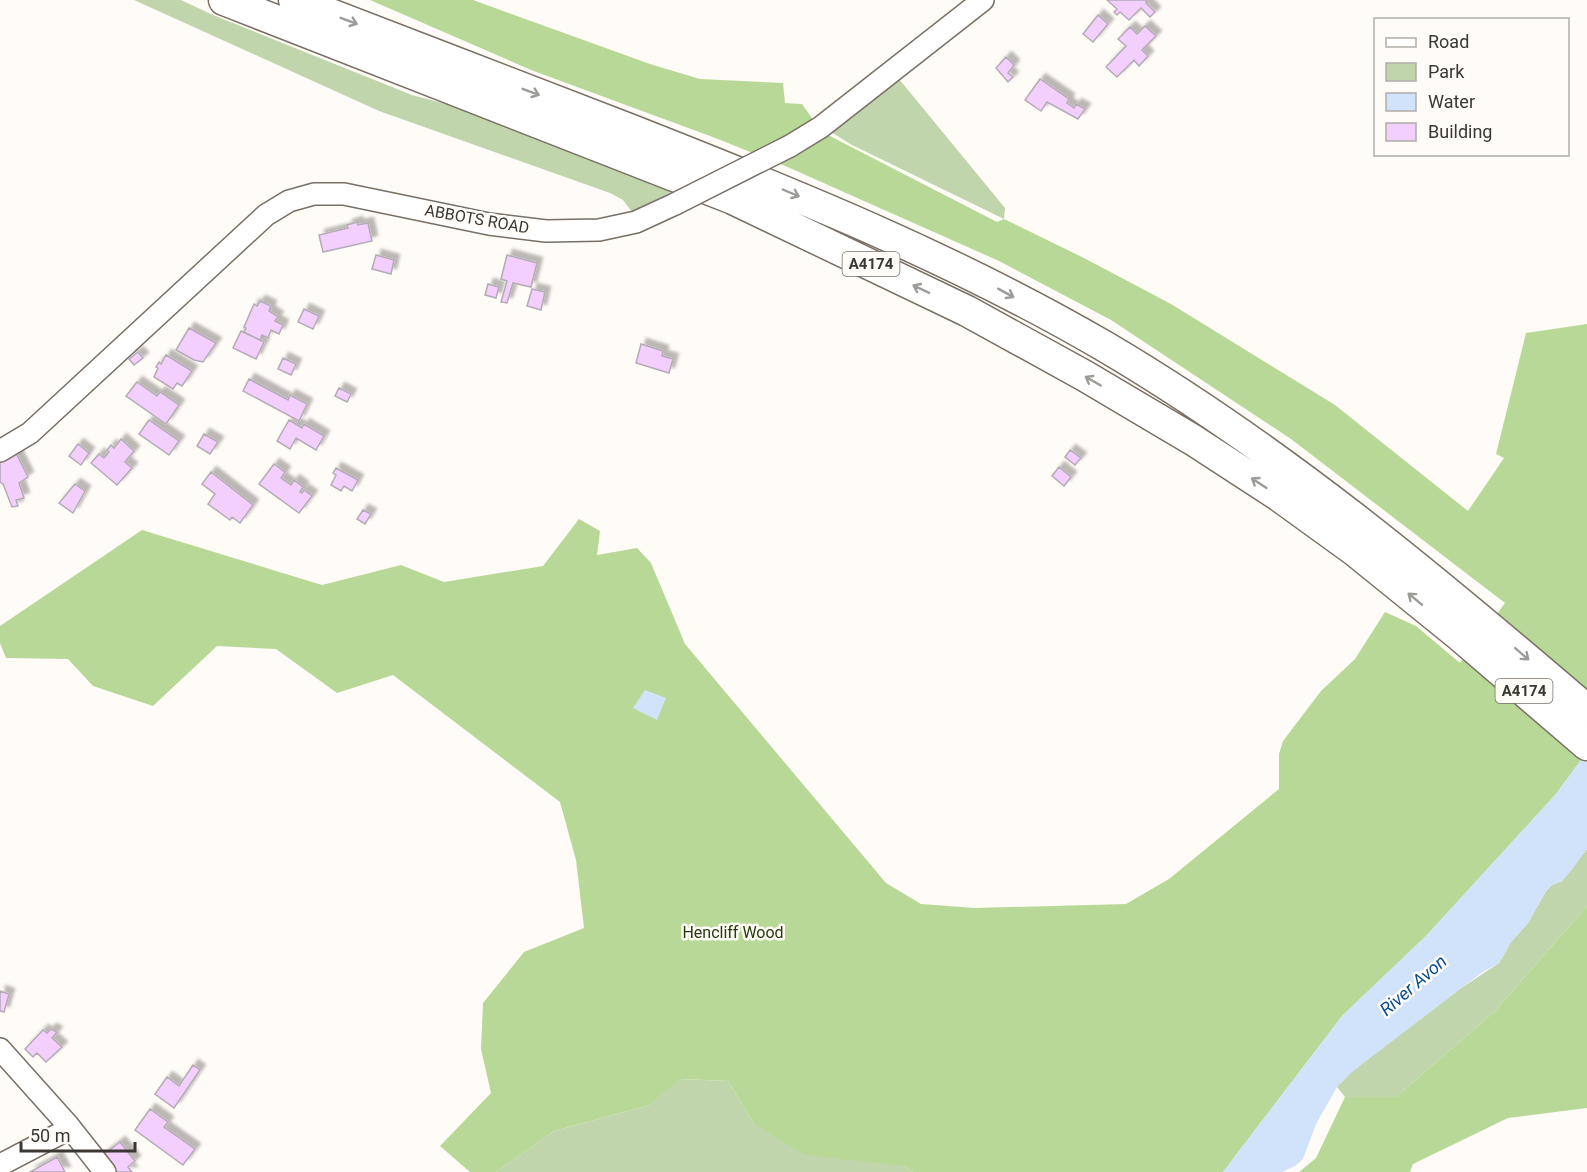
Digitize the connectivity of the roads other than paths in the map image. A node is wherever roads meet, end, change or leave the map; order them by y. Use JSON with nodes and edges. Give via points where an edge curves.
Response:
{"nodes":[{"id":1,"x":224,"y":0,"type":"edge"},
{"id":2,"x":294,"y":0,"type":"edge"},
{"id":3,"x":983,"y":0,"type":"edge"},
{"id":4,"x":0,"y":451,"type":"edge"},
{"id":5,"x":1469,"y":626,"type":"junction"},
{"id":6,"x":1587,"y":710,"type":"edge"},
{"id":7,"x":1587,"y":745,"type":"edge"},
{"id":8,"x":0,"y":1049,"type":"edge"},
{"id":9,"x":68,"y":1125,"type":"junction"},
{"id":10,"x":0,"y":1165,"type":"edge"},
{"id":11,"x":105,"y":1172,"type":"edge"}],
"edges":[{"from":5,"to":1,"type":"highway","number":"A4174","one_way":true,"via":[[1183,434],[967,312],[733,199]]},
{"from":2,"to":5,"type":"highway","number":"A4174","one_way":true,"via":[[771,185],[975,276],[1103,346],[1274,456],[1372,530]]},
{"from":3,"to":4,"type":"street","name":"ABBOTS ROAD","bridge":true,"via":[[821,128],[636,222],[614,228],[546,231],[489,224],[344,194],[314,194],[289,201],[266,215],[30,433]]},
{"from":5,"to":6,"type":"highway","number":"A4174","one_way":true},
{"from":5,"to":7,"type":"highway","number":"A4174"},
{"from":8,"to":9,"type":"street"},
{"from":9,"to":10,"type":"street","via":[[67,1130]]},
{"from":9,"to":11,"type":"street"}]}
